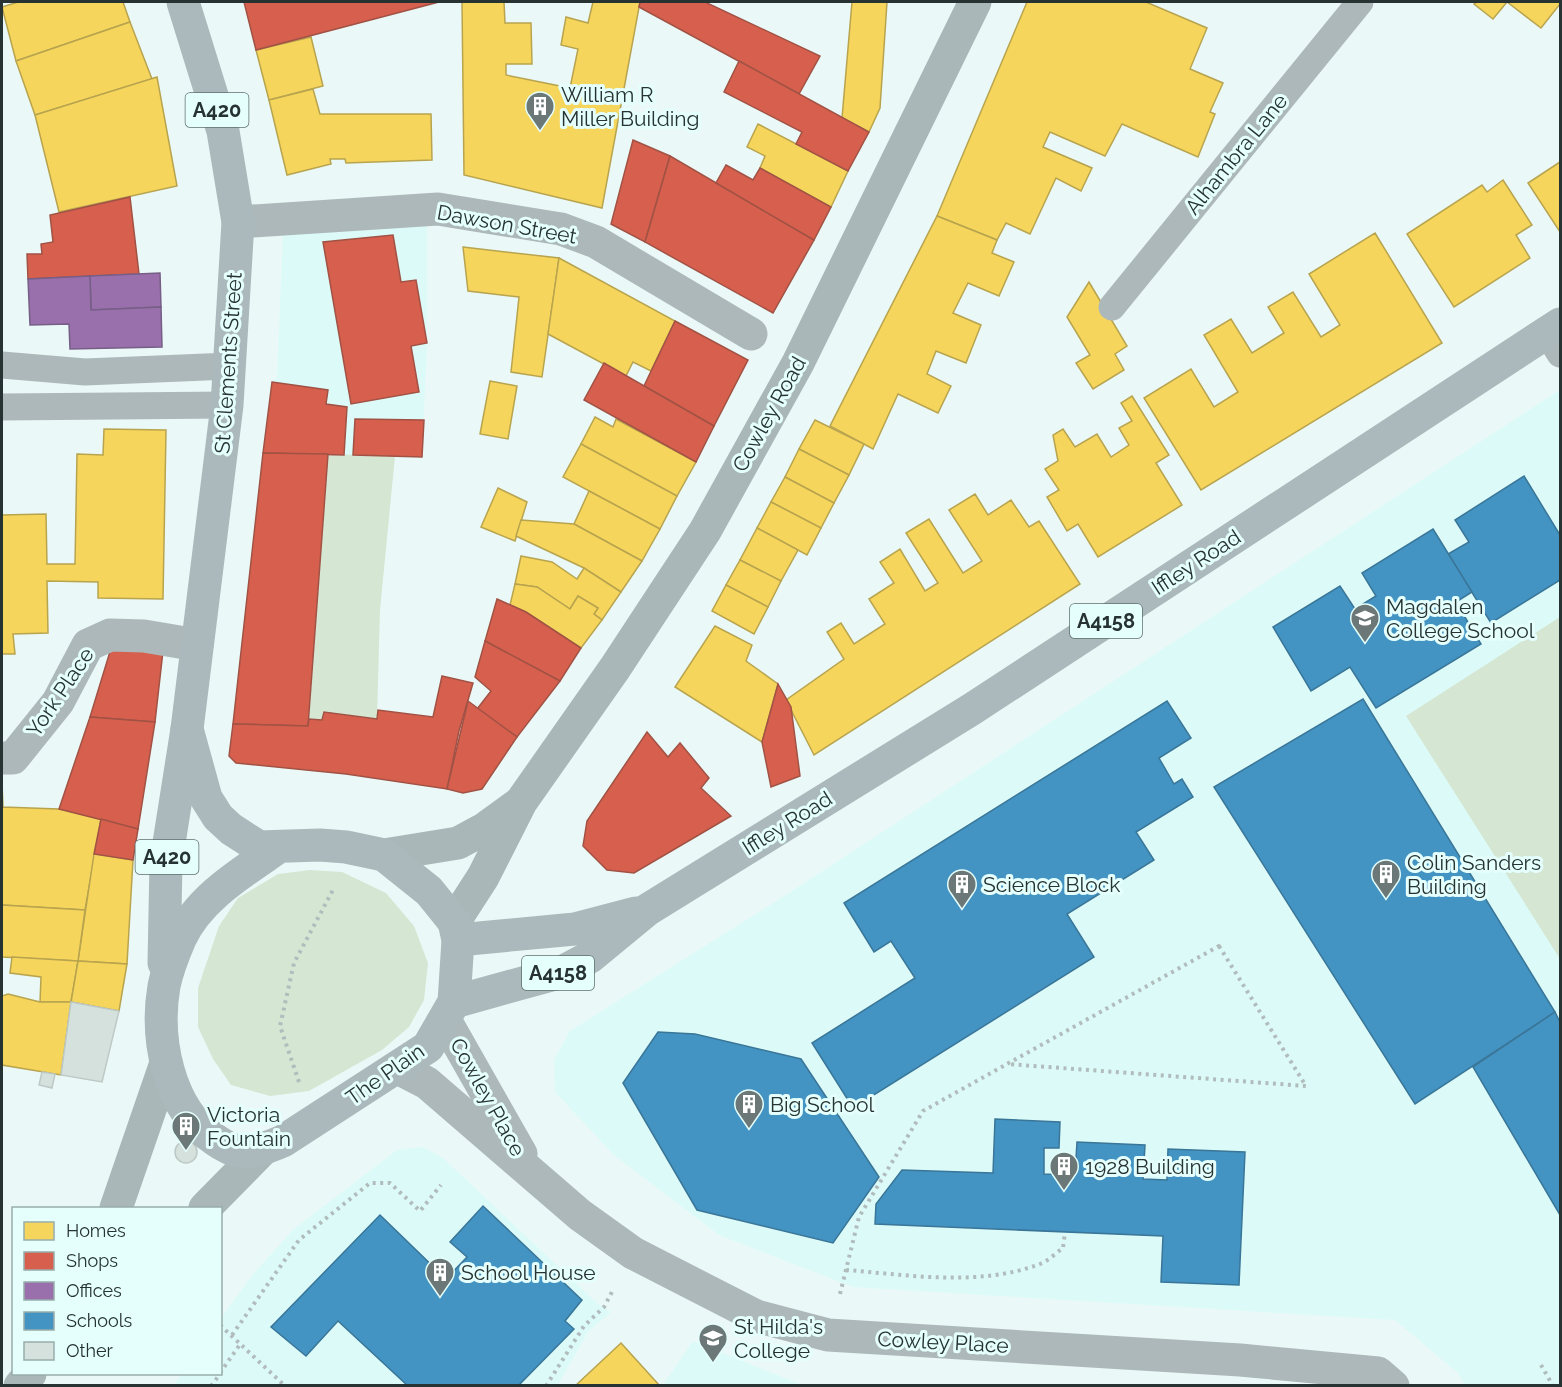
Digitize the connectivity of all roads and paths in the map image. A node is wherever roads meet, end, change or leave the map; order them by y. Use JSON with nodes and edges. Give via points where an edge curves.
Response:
{"nodes":[{"id":1,"x":183,"y":2,"type":"edge"},
{"id":2,"x":975,"y":2,"type":"edge"},
{"id":3,"x":1360,"y":2,"type":"edge"},
{"id":4,"x":238,"y":222,"type":"junction"},
{"id":5,"x":1112,"y":307,"type":"dead end"},
{"id":6,"x":751,"y":334,"type":"dead end"},
{"id":7,"x":1556,"y":337,"type":"edge"},
{"id":8,"x":2,"y":365,"type":"edge"},
{"id":9,"x":230,"y":366,"type":"junction"},
{"id":10,"x":227,"y":405,"type":"junction"},
{"id":11,"x":2,"y":407,"type":"edge"},
{"id":12,"x":197,"y":645,"type":"junction"},
{"id":13,"x":187,"y":729,"type":"junction"},
{"id":14,"x":2,"y":758,"type":"edge"},
{"id":15,"x":521,"y":802,"type":"junction"},
{"id":16,"x":276,"y":849,"type":"junction"},
{"id":17,"x":384,"y":855,"type":"junction"},
{"id":18,"x":337,"y":882,"type":"dead end"},
{"id":19,"x":646,"y":910,"type":"junction"},
{"id":20,"x":456,"y":931,"type":"junction"},
{"id":21,"x":164,"y":986,"type":"junction"},
{"id":22,"x":450,"y":1011,"type":"junction"},
{"id":23,"x":166,"y":1063,"type":"junction"},
{"id":24,"x":1007,"y":1064,"type":"junction"},
{"id":25,"x":399,"y":1068,"type":"junction"},
{"id":26,"x":303,"y":1093,"type":"dead end"},
{"id":27,"x":262,"y":1150,"type":"junction"},
{"id":28,"x":532,"y":1174,"type":"junction"},
{"id":29,"x":441,"y":1185,"type":"dead end"},
{"id":30,"x":117,"y":1207,"type":"edge"},
{"id":31,"x":207,"y":1207,"type":"edge"},
{"id":32,"x":1065,"y":1232,"type":"dead end"},
{"id":33,"x":633,"y":1253,"type":"junction"},
{"id":34,"x":846,"y":1270,"type":"junction"},
{"id":35,"x":222,"y":1326,"type":"edge"},
{"id":36,"x":232,"y":1335,"type":"junction"},
{"id":37,"x":828,"y":1335,"type":"junction"},
{"id":38,"x":241,"y":1343,"type":"junction"},
{"id":39,"x":1540,"y":1365,"type":"dead end"},
{"id":40,"x":222,"y":1370,"type":"edge"},
{"id":41,"x":285,"y":1386,"type":"edge"},
{"id":42,"x":546,"y":1386,"type":"edge"},
{"id":43,"x":1393,"y":1386,"type":"edge"},
{"id":44,"x":1553,"y":1386,"type":"edge"}],
"edges":[{"from":1,"to":4,"type":"main road","name":"St Clements Street","number":"A420","via":[[223,131]]},
{"from":2,"to":15,"type":"main road","name":"Cowley Road","via":[[798,363],[705,531]]},
{"from":3,"to":5,"type":"lane","name":"Alhambra Lane"},
{"from":4,"to":6,"type":"street","name":"Dawson Street","via":[[438,209],[561,229],[596,242]]},
{"from":4,"to":9,"type":"main road","name":"St Clements Street","number":"A420"},
{"from":7,"to":19,"type":"main road","name":"Iffley Road","number":"A4158","via":[[972,709]]},
{"from":8,"to":9,"type":"lane","via":[[85,372]]},
{"from":9,"to":10,"type":"main road","name":"St Clements Street","number":"A420"},
{"from":10,"to":11,"type":"lane"},
{"from":10,"to":12,"type":"main road","name":"St Clements Street","number":"A420"},
{"from":12,"to":13,"type":"main road","name":"St Clements Street","number":"A420"},
{"from":12,"to":14,"type":"street","name":"York Place","via":[[110,635],[88,645],[58,702],[13,758]]},
{"from":13,"to":16,"type":"main road","name":"St Clements Street","number":"A420","via":[[206,798],[218,817],[259,848]]},
{"from":13,"to":21,"type":"main road","name":"St Clements Street","number":"A420","via":[[166,862]]},
{"from":15,"to":17,"type":"main road","name":"Cowley Road","via":[[458,843]]},
{"from":15,"to":20,"type":"main road","name":"Cowley Road"},
{"from":16,"to":17,"type":"main road","name":"The Plain","via":[[320,845]]},
{"from":16,"to":21,"type":"main road","name":"The Plain","via":[[230,881],[194,916],[181,938]]},
{"from":17,"to":20,"type":"main road","name":"The Plain","via":[[429,891]]},
{"from":18,"to":26,"type":"path","via":[[294,963],[280,1026]]},
{"from":19,"to":20,"type":"main road","name":"Iffley Road","number":"A4158","via":[[575,929]]},
{"from":19,"to":22,"type":"main road","name":"Iffley Road","number":"A4158","via":[[590,957],[562,972]]},
{"from":20,"to":22,"type":"main road","name":"The Plain"},
{"from":21,"to":23,"type":"main road","name":"The Plain"},
{"from":22,"to":25,"type":"main road","name":"The Plain","via":[[428,1047]]},
{"from":22,"to":28,"type":"street","name":"Cowley Place"},
{"from":23,"to":27,"type":"main road","name":"The Plain","via":[[180,1100],[204,1132],[238,1151]]},
{"from":23,"to":30,"type":"main road","name":"The Plain"},
{"from":24,"to":24,"type":"path","via":[[1219,946],[1306,1086],[1030,1066]]},
{"from":24,"to":34,"type":"path","via":[[922,1111],[859,1217]]},
{"from":25,"to":27,"type":"main road","name":"The Plain","via":[[283,1141]]},
{"from":25,"to":28,"type":"street","name":"Cowley Place","via":[[427,1083]]},
{"from":27,"to":31,"type":"main road","name":"The Plain"},
{"from":28,"to":33,"type":"street","name":"Cowley Place"},
{"from":29,"to":36,"type":"path","via":[[420,1211],[390,1183],[370,1184],[299,1240]]},
{"from":32,"to":34,"type":"path","via":[[1063,1248],[1042,1264],[1009,1272],[975,1277]]},
{"from":33,"to":37,"type":"street","name":"Cowley Place","via":[[756,1316]]},
{"from":33,"to":42,"type":"path","via":[[604,1307],[584,1326]]},
{"from":34,"to":37,"type":"path"},
{"from":35,"to":36,"type":"path"},
{"from":36,"to":38,"type":"path"},
{"from":37,"to":43,"type":"street","name":"Cowley Place","via":[[1240,1360],[1378,1373]]},
{"from":38,"to":40,"type":"path"},
{"from":38,"to":41,"type":"path"},
{"from":39,"to":44,"type":"path"}]}
